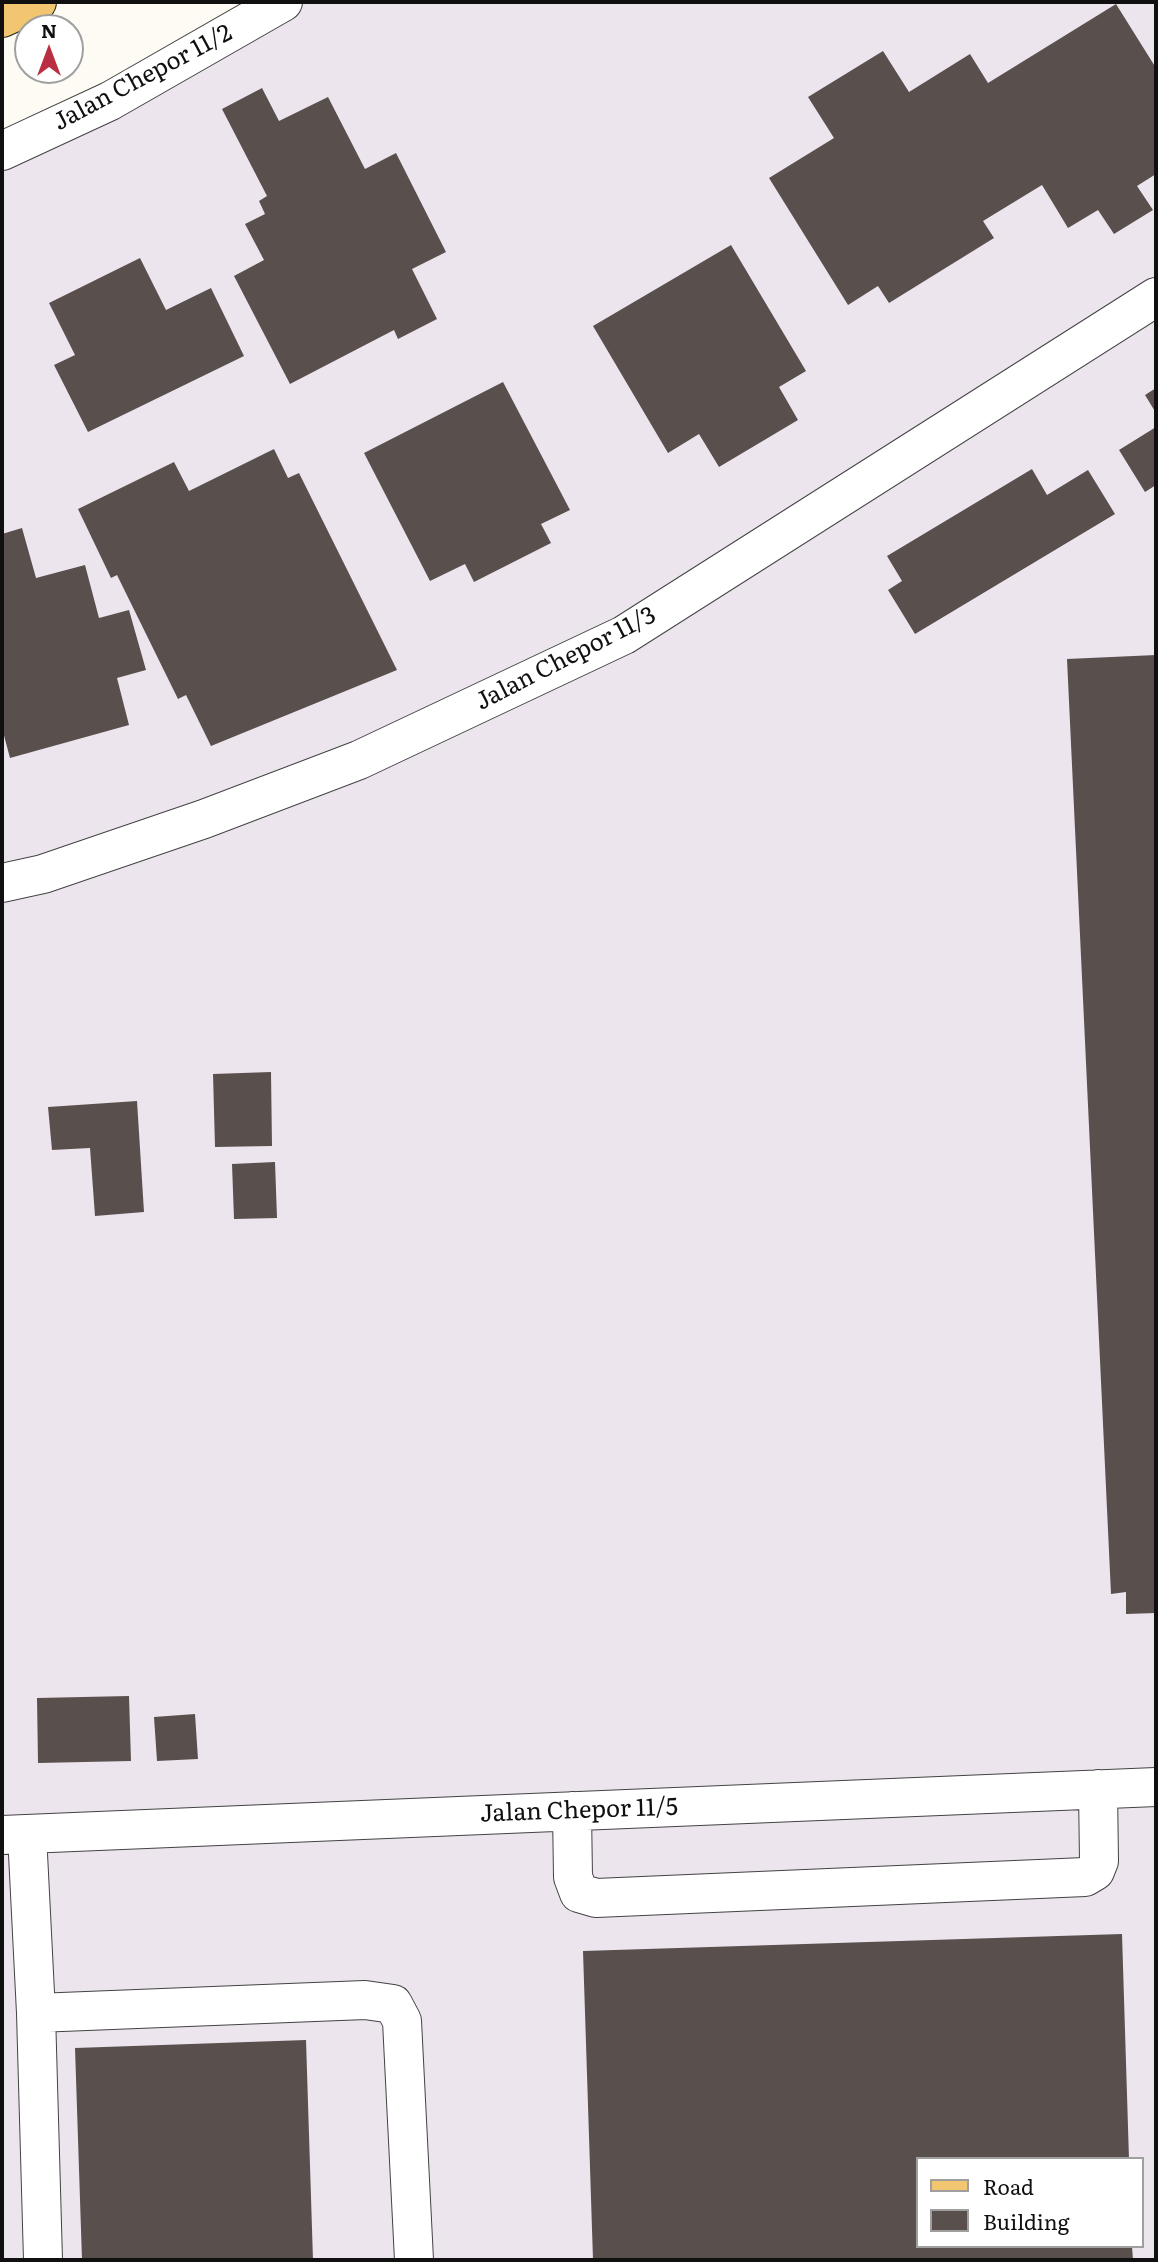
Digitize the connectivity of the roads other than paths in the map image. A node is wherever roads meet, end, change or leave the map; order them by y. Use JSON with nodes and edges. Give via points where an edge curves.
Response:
{"nodes":[{"id":1,"x":37,"y":2,"type":"edge"},
{"id":2,"x":283,"y":2,"type":"edge"},
{"id":3,"x":2,"y":18,"type":"edge"},
{"id":4,"x":2,"y":151,"type":"edge"},
{"id":5,"x":1156,"y":297,"type":"edge"},
{"id":6,"x":2,"y":883,"type":"edge"},
{"id":7,"x":1156,"y":1787,"type":"edge"},
{"id":8,"x":1098,"y":1789,"type":"junction"},
{"id":9,"x":572,"y":1811,"type":"junction"},
{"id":10,"x":14,"y":1835,"type":"edge"},
{"id":11,"x":36,"y":2013,"type":"junction"},
{"id":12,"x":43,"y":2260,"type":"edge"},
{"id":13,"x":414,"y":2260,"type":"edge"}],
"edges":[{"from":1,"to":3,"type":"main road"},
{"from":2,"to":4,"type":"street","name":"Jalan Chepor 11/2","via":[[110,101]]},
{"from":5,"to":6,"type":"street","name":"Jalan Chepor 11/3","via":[[624,635],[359,760],[43,874]]},
{"from":7,"to":8,"type":"street","name":"Jalan Chepor 11/5"},
{"from":8,"to":9,"type":"street","name":"Jalan Chepor 11/5"},
{"from":8,"to":9,"type":"street","via":[[1099,1861],[1095,1871],[1085,1877],[652,1896],[596,1898],[579,1893],[573,1877]]},
{"from":9,"to":10,"type":"street","name":"Jalan Chepor 11/5"},
{"from":10,"to":11,"type":"street"},
{"from":11,"to":12,"type":"street"},
{"from":11,"to":13,"type":"street","via":[[365,2000],[393,2004],[402,2021]]}]}
